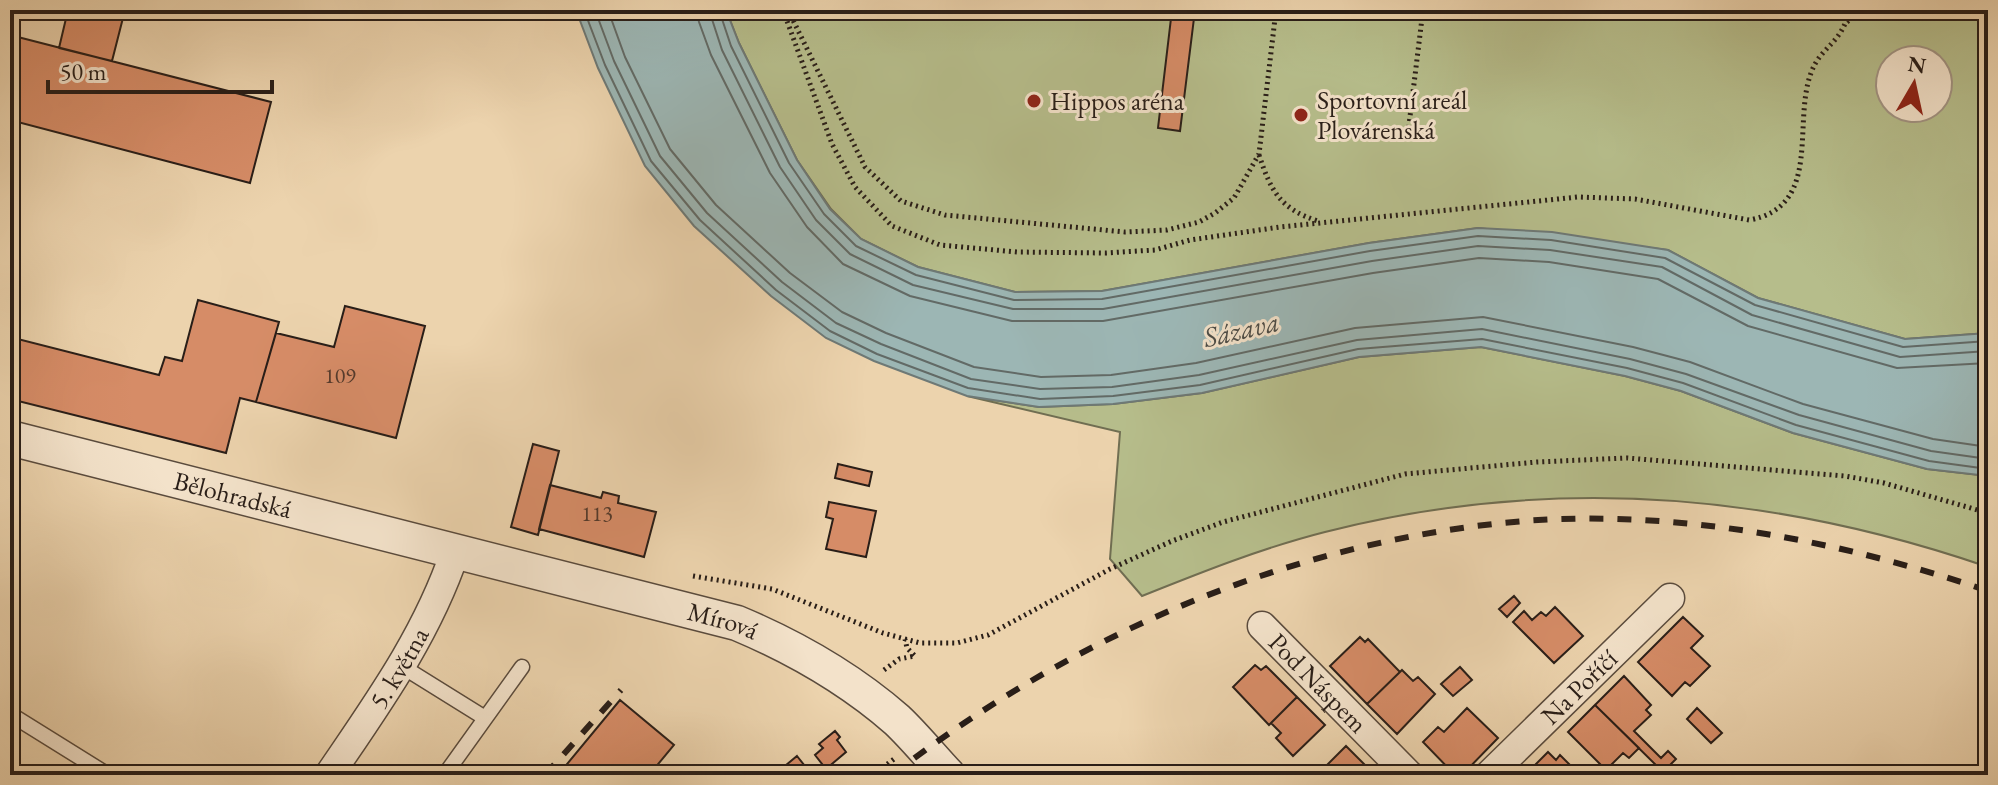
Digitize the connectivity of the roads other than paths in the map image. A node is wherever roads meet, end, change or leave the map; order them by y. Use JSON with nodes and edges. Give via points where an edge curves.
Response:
{"nodes":[{"id":1,"x":10,"y":438,"type":"edge"},
{"id":2,"x":455,"y":552,"type":"junction"},
{"id":3,"x":1670,"y":598,"type":"dead end"},
{"id":4,"x":1262,"y":626,"type":"dead end"},
{"id":5,"x":403,"y":667,"type":"junction"},
{"id":6,"x":522,"y":667,"type":"dead end"},
{"id":7,"x":10,"y":714,"type":"edge"},
{"id":8,"x":485,"y":718,"type":"junction"},
{"id":9,"x":446,"y":773,"type":"dead end"},
{"id":10,"x":108,"y":775,"type":"edge"},
{"id":11,"x":329,"y":775,"type":"edge"},
{"id":12,"x":948,"y":775,"type":"edge"},
{"id":13,"x":1409,"y":775,"type":"edge"},
{"id":14,"x":1489,"y":775,"type":"edge"}],
"edges":[{"from":1,"to":2,"type":"street","name":"Bělohradská"},
{"from":2,"to":5,"type":"street","name":"5. května","via":[[434,609]]},
{"from":2,"to":12,"type":"street","name":"Mírová","via":[[737,623],[788,646],[898,722]]},
{"from":3,"to":14,"type":"street","name":"Na Poříčí"},
{"from":4,"to":13,"type":"street","name":"Pod Náspem"},
{"from":5,"to":8,"type":"lane"},
{"from":5,"to":11,"type":"street","name":"5. května"},
{"from":6,"to":8,"type":"lane"},
{"from":7,"to":10,"type":"lane"},
{"from":8,"to":9,"type":"lane"}]}
